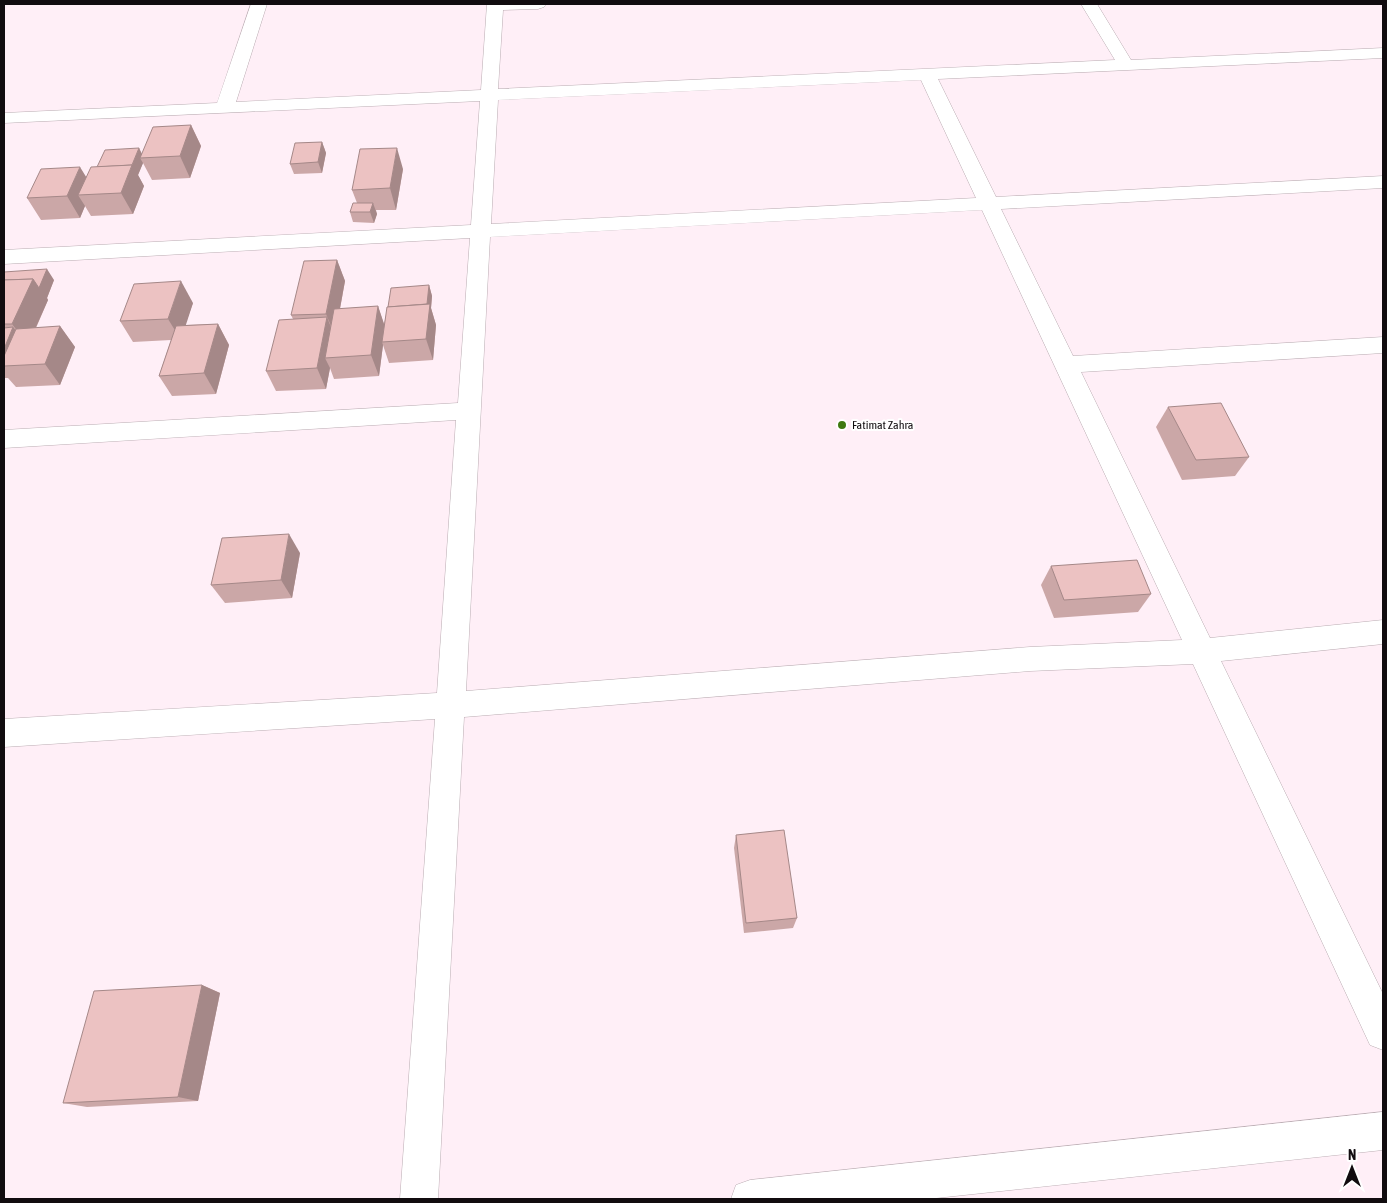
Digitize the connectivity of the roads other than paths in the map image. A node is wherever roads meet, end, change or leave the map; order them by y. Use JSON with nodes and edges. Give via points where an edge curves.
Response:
{"nodes":[{"id":1,"x":259,"y":4,"type":"edge"},
{"id":2,"x":538,"y":4,"type":"edge"},
{"id":3,"x":1089,"y":4,"type":"edge"},
{"id":4,"x":495,"y":5,"type":"edge"},
{"id":5,"x":1383,"y":53,"type":"edge"},
{"id":6,"x":1126,"y":65,"type":"junction"},
{"id":7,"x":927,"y":74,"type":"junction"},
{"id":8,"x":490,"y":95,"type":"junction"},
{"id":9,"x":224,"y":108,"type":"junction"},
{"id":10,"x":4,"y":118,"type":"edge"},
{"id":11,"x":1383,"y":182,"type":"edge"},
{"id":12,"x":988,"y":204,"type":"junction"},
{"id":13,"x":481,"y":231,"type":"junction"},
{"id":14,"x":4,"y":257,"type":"edge"},
{"id":15,"x":1383,"y":345,"type":"edge"},
{"id":16,"x":1066,"y":365,"type":"junction"},
{"id":17,"x":470,"y":410,"type":"junction"},
{"id":18,"x":4,"y":439,"type":"edge"},
{"id":19,"x":1383,"y":632,"type":"edge"},
{"id":20,"x":1202,"y":651,"type":"junction"},
{"id":21,"x":450,"y":705,"type":"junction"},
{"id":22,"x":4,"y":733,"type":"edge"},
{"id":23,"x":1383,"y":1032,"type":"edge"},
{"id":24,"x":1383,"y":1131,"type":"edge"},
{"id":25,"x":419,"y":1199,"type":"edge"},
{"id":26,"x":750,"y":1199,"type":"edge"}],
"edges":[{"from":1,"to":9,"type":"street"},
{"from":2,"to":4,"type":"street"},
{"from":3,"to":6,"type":"street"},
{"from":4,"to":8,"type":"street"},
{"from":5,"to":6,"type":"street"},
{"from":6,"to":7,"type":"street"},
{"from":7,"to":8,"type":"street"},
{"from":7,"to":12,"type":"street"},
{"from":8,"to":9,"type":"street"},
{"from":8,"to":13,"type":"street"},
{"from":9,"to":10,"type":"street"},
{"from":11,"to":12,"type":"street"},
{"from":12,"to":13,"type":"street"},
{"from":12,"to":16,"type":"street"},
{"from":13,"to":14,"type":"street"},
{"from":13,"to":17,"type":"street"},
{"from":15,"to":16,"type":"street"},
{"from":16,"to":20,"type":"street"},
{"from":17,"to":18,"type":"street"},
{"from":17,"to":21,"type":"street"},
{"from":19,"to":20,"type":"street"},
{"from":20,"to":21,"type":"street","via":[[1030,659]]},
{"from":20,"to":23,"type":"street"},
{"from":21,"to":22,"type":"street"},
{"from":21,"to":25,"type":"street"},
{"from":24,"to":26,"type":"street"}]}
